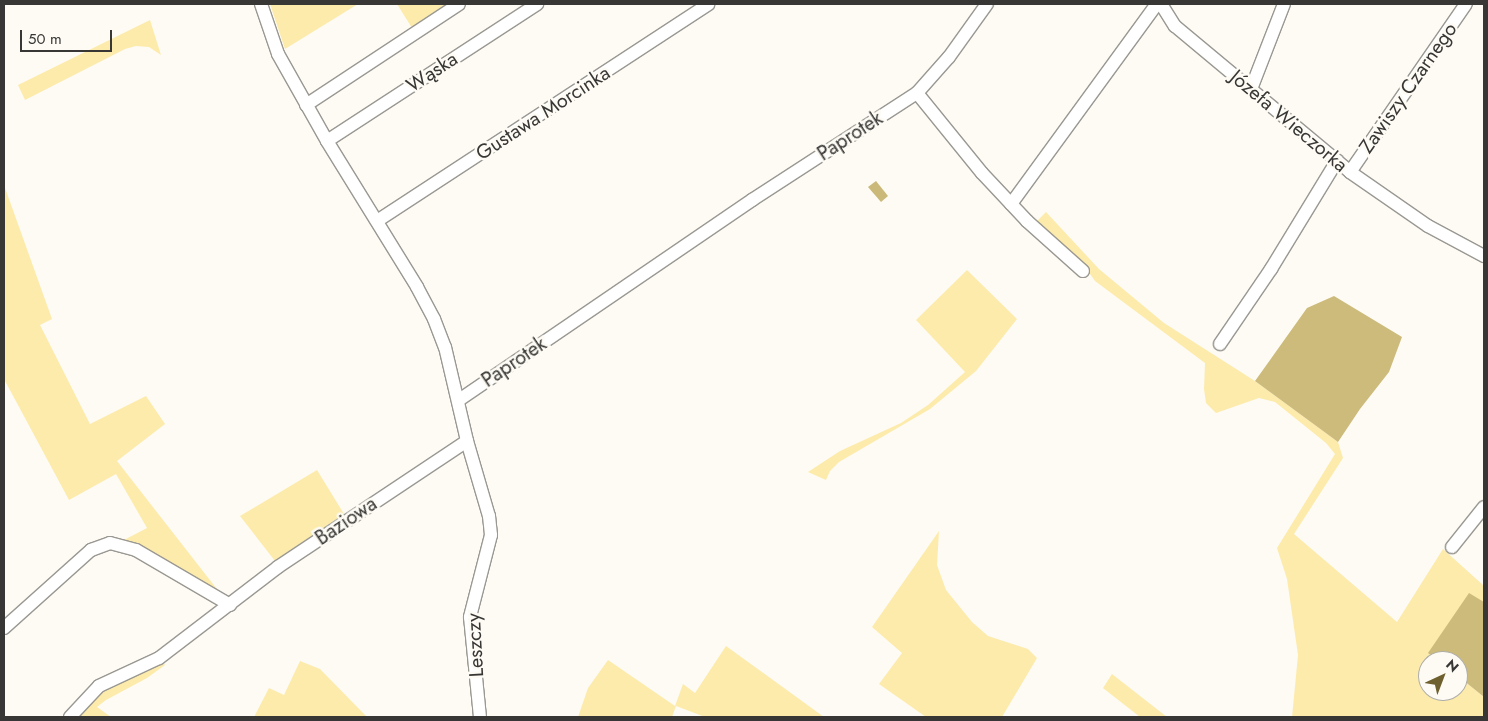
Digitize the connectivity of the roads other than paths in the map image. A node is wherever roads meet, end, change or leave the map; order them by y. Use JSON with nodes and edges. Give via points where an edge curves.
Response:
{"nodes":[{"id":1,"x":261,"y":4,"type":"edge"},
{"id":2,"x":459,"y":4,"type":"edge"},
{"id":3,"x":537,"y":4,"type":"edge"},
{"id":4,"x":708,"y":4,"type":"edge"},
{"id":5,"x":987,"y":4,"type":"edge"},
{"id":6,"x":1157,"y":4,"type":"edge"},
{"id":7,"x":1161,"y":4,"type":"edge"},
{"id":8,"x":1284,"y":4,"type":"edge"},
{"id":9,"x":1466,"y":4,"type":"edge"},
{"id":10,"x":1251,"y":89,"type":"junction"},
{"id":11,"x":917,"y":93,"type":"junction"},
{"id":12,"x":306,"y":104,"type":"junction"},
{"id":13,"x":327,"y":141,"type":"junction"},
{"id":14,"x":1337,"y":162,"type":"junction"},
{"id":15,"x":1350,"y":172,"type":"junction"},
{"id":16,"x":1011,"y":204,"type":"junction"},
{"id":17,"x":377,"y":221,"type":"junction"},
{"id":18,"x":1484,"y":255,"type":"edge"},
{"id":19,"x":1083,"y":270,"type":"dead end"},
{"id":20,"x":1220,"y":344,"type":"dead end"},
{"id":21,"x":459,"y":400,"type":"junction"},
{"id":22,"x":467,"y":441,"type":"junction"},
{"id":23,"x":1484,"y":507,"type":"edge"},
{"id":24,"x":489,"y":516,"type":"joint"},
{"id":25,"x":1452,"y":547,"type":"dead end"},
{"id":26,"x":230,"y":605,"type":"junction"},
{"id":27,"x":4,"y":628,"type":"edge"},
{"id":28,"x":70,"y":717,"type":"edge"},
{"id":29,"x":480,"y":717,"type":"edge"}],
"edges":[{"from":1,"to":12,"type":"street","name":"Paprotek","via":[[278,54]]},
{"from":2,"to":12,"type":"street"},
{"from":3,"to":13,"type":"street","name":"Wąska"},
{"from":4,"to":17,"type":"street","name":"Gustawa Morcinka"},
{"from":5,"to":11,"type":"street","name":"Paprotek"},
{"from":6,"to":16,"type":"street"},
{"from":7,"to":10,"type":"street","name":"Józefa Wieczorka","via":[[1175,26]]},
{"from":8,"to":10,"type":"street"},
{"from":9,"to":15,"type":"street","name":"Zawiszy Czarnego"},
{"from":10,"to":14,"type":"street","name":"Józefa Wieczorka"},
{"from":11,"to":16,"type":"street","via":[[982,174]]},
{"from":11,"to":21,"type":"street","name":"Paprotek","via":[[760,195]]},
{"from":12,"to":13,"type":"street","name":"Paprotek"},
{"from":13,"to":17,"type":"street","name":"Paprotek"},
{"from":14,"to":15,"type":"street","name":"Józefa Wieczorka"},
{"from":14,"to":20,"type":"street"},
{"from":15,"to":18,"type":"street","name":"Józefa Wieczorka","via":[[1428,226]]},
{"from":16,"to":19,"type":"street"},
{"from":17,"to":21,"type":"street","name":"Paprotek","via":[[434,319]]},
{"from":21,"to":22,"type":"street","name":"Paprotek"},
{"from":22,"to":24,"type":"street","name":"Paprotek"},
{"from":22,"to":26,"type":"street","name":"Baziowa","via":[[293,556]]},
{"from":23,"to":25,"type":"street"},
{"from":24,"to":29,"type":"street","name":"Leszczy","via":[[491,535],[470,617]]},
{"from":26,"to":27,"type":"street","via":[[136,550],[110,544],[91,550]]},
{"from":26,"to":28,"type":"street","name":"Baziowa","via":[[159,658],[99,686]]}]}
